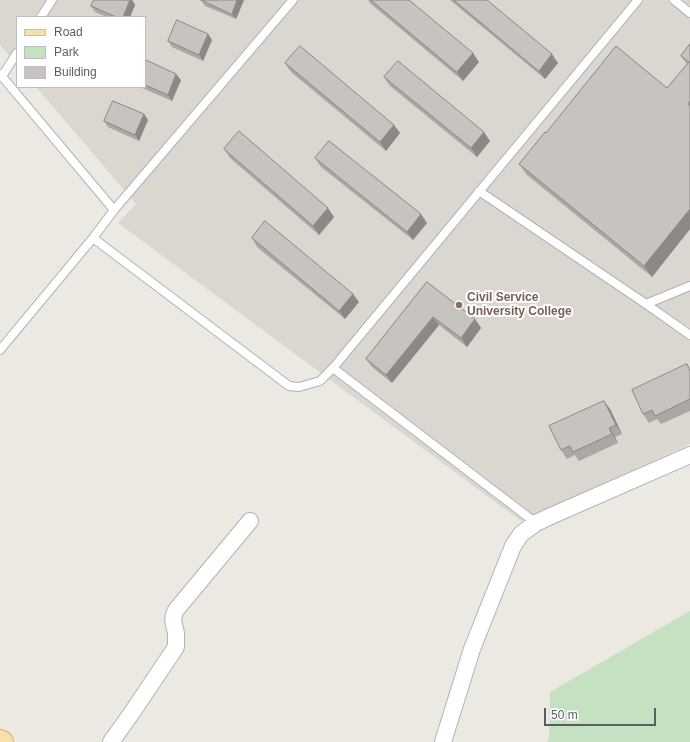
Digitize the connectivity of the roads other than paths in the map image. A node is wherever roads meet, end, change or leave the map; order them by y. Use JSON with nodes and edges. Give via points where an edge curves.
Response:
{"nodes":[{"id":1,"x":52,"y":0,"type":"edge"},
{"id":2,"x":293,"y":0,"type":"edge"},
{"id":3,"x":638,"y":0,"type":"edge"},
{"id":4,"x":674,"y":0,"type":"edge"},
{"id":5,"x":690,"y":13,"type":"edge"},
{"id":6,"x":42,"y":16,"type":"edge"},
{"id":7,"x":16,"y":54,"type":"edge"},
{"id":8,"x":1,"y":75,"type":"edge"},
{"id":9,"x":479,"y":191,"type":"junction"},
{"id":10,"x":114,"y":210,"type":"junction"},
{"id":11,"x":93,"y":238,"type":"junction"},
{"id":12,"x":690,"y":286,"type":"edge"},
{"id":13,"x":646,"y":304,"type":"junction"},
{"id":14,"x":690,"y":335,"type":"edge"},
{"id":15,"x":0,"y":350,"type":"edge"},
{"id":16,"x":333,"y":368,"type":"junction"},
{"id":17,"x":690,"y":455,"type":"edge"},
{"id":18,"x":250,"y":521,"type":"dead end"},
{"id":19,"x":536,"y":523,"type":"junction"},
{"id":20,"x":111,"y":742,"type":"edge"},
{"id":21,"x":443,"y":742,"type":"edge"}],
"edges":[{"from":1,"to":6,"type":"lane"},
{"from":2,"to":10,"type":"lane"},
{"from":3,"to":9,"type":"lane"},
{"from":4,"to":5,"type":"lane"},
{"from":7,"to":8,"type":"lane"},
{"from":8,"to":10,"type":"lane"},
{"from":9,"to":13,"type":"lane"},
{"from":9,"to":16,"type":"lane"},
{"from":10,"to":11,"type":"lane"},
{"from":11,"to":15,"type":"lane"},
{"from":11,"to":16,"type":"lane","via":[[289,386],[299,388],[320,381]]},
{"from":12,"to":13,"type":"lane"},
{"from":13,"to":14,"type":"lane"},
{"from":16,"to":19,"type":"lane"},
{"from":17,"to":19,"type":"street"},
{"from":18,"to":20,"type":"street","via":[[176,610],[173,616],[176,647]]},
{"from":19,"to":21,"type":"street","via":[[521,534],[513,546],[472,649]]}]}
